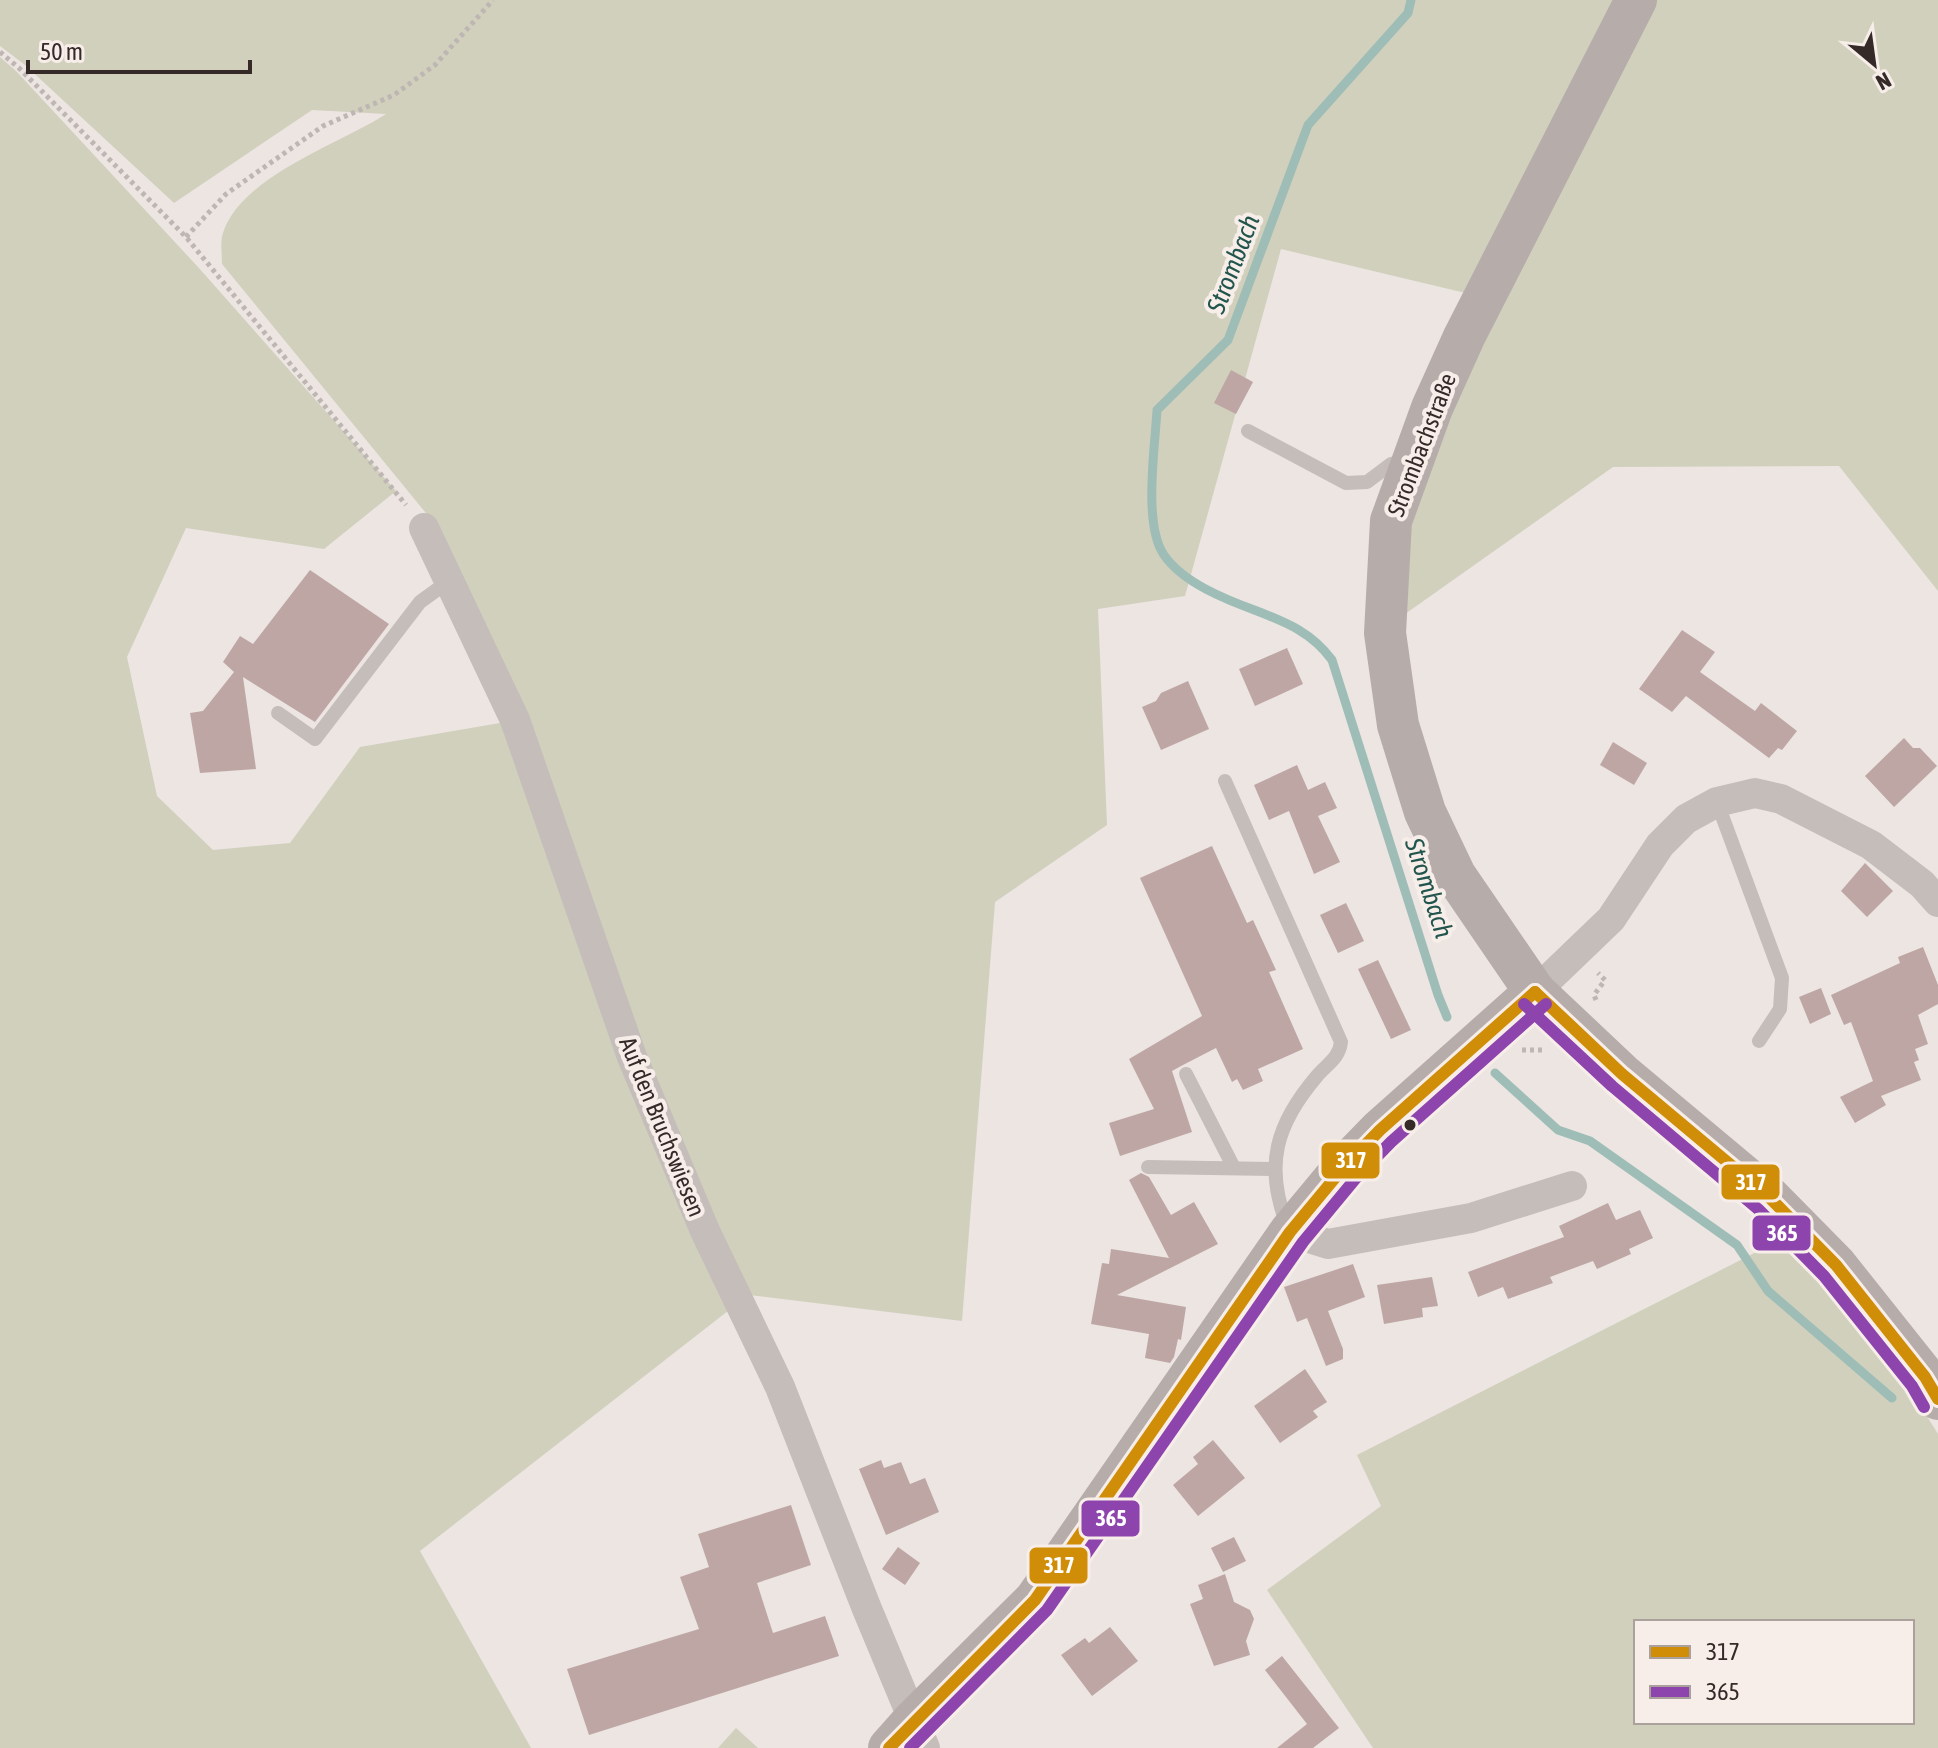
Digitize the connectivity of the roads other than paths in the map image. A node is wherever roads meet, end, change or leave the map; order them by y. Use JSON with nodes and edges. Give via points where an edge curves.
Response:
{"nodes":[{"id":1,"x":1636,"y":0,"type":"edge"},
{"id":2,"x":1248,"y":431,"type":"dead end"},
{"id":3,"x":1411,"y":461,"type":"junction"},
{"id":4,"x":424,"y":528,"type":"road end"},
{"id":5,"x":449,"y":581,"type":"junction"},
{"id":6,"x":278,"y":713,"type":"dead end"},
{"id":7,"x":1225,"y":781,"type":"dead end"},
{"id":8,"x":1717,"y":802,"type":"junction"},
{"id":9,"x":1938,"y":902,"type":"edge"},
{"id":10,"x":1535,"y":992,"type":"junction"},
{"id":11,"x":1759,"y":1041,"type":"dead end"},
{"id":12,"x":1186,"y":1074,"type":"dead end"},
{"id":13,"x":1148,"y":1167,"type":"dead end"},
{"id":14,"x":1234,"y":1168,"type":"junction"},
{"id":15,"x":1273,"y":1169,"type":"junction"},
{"id":16,"x":1572,"y":1186,"type":"dead end"},
{"id":17,"x":1290,"y":1232,"type":"junction"},
{"id":18,"x":1938,"y":1399,"type":"edge"},
{"id":19,"x":909,"y":1739,"type":"edge"}],
"edges":[{"from":1,"to":3,"type":"main road","name":"Strombachstraße","via":[[1464,337]]},
{"from":2,"to":3,"type":"lane","via":[[1346,483],[1367,482],[1391,464]]},
{"from":3,"to":10,"type":"main road","name":"Strombachstraße","via":[[1391,521],[1385,633],[1398,725],[1425,812],[1455,875]]},
{"from":4,"to":5,"type":"street","name":"Auf den Bruchswiesen"},
{"from":5,"to":6,"type":"lane","via":[[420,602],[315,739]]},
{"from":5,"to":19,"type":"street","name":"Auf den Bruchswiesen","via":[[515,720],[632,1057],[705,1231],[780,1387]]},
{"from":7,"to":15,"type":"lane","via":[[1341,1042],[1335,1059],[1290,1116],[1276,1144]]},
{"from":8,"to":9,"type":"street","via":[[1755,793],[1781,799],[1871,845]]},
{"from":8,"to":10,"type":"street","via":[[1686,819],[1660,845],[1611,919]]},
{"from":8,"to":11,"type":"lane","via":[[1782,978],[1780,1009]]},
{"from":10,"to":17,"type":"main road","name":"Auf den Bruchswiesen","via":[[1380,1130]]},
{"from":10,"to":18,"type":"main road","name":"Strombachstraße","via":[[1622,1074],[1769,1197],[1836,1265]]},
{"from":12,"to":14,"type":"lane"},
{"from":13,"to":14,"type":"lane"},
{"from":14,"to":15,"type":"lane"},
{"from":15,"to":17,"type":"lane"},
{"from":16,"to":17,"type":"street","via":[[1471,1218],[1328,1244]]},
{"from":17,"to":19,"type":"main road","name":"Auf den Bruchswiesen","via":[[1035,1600]]}]}
